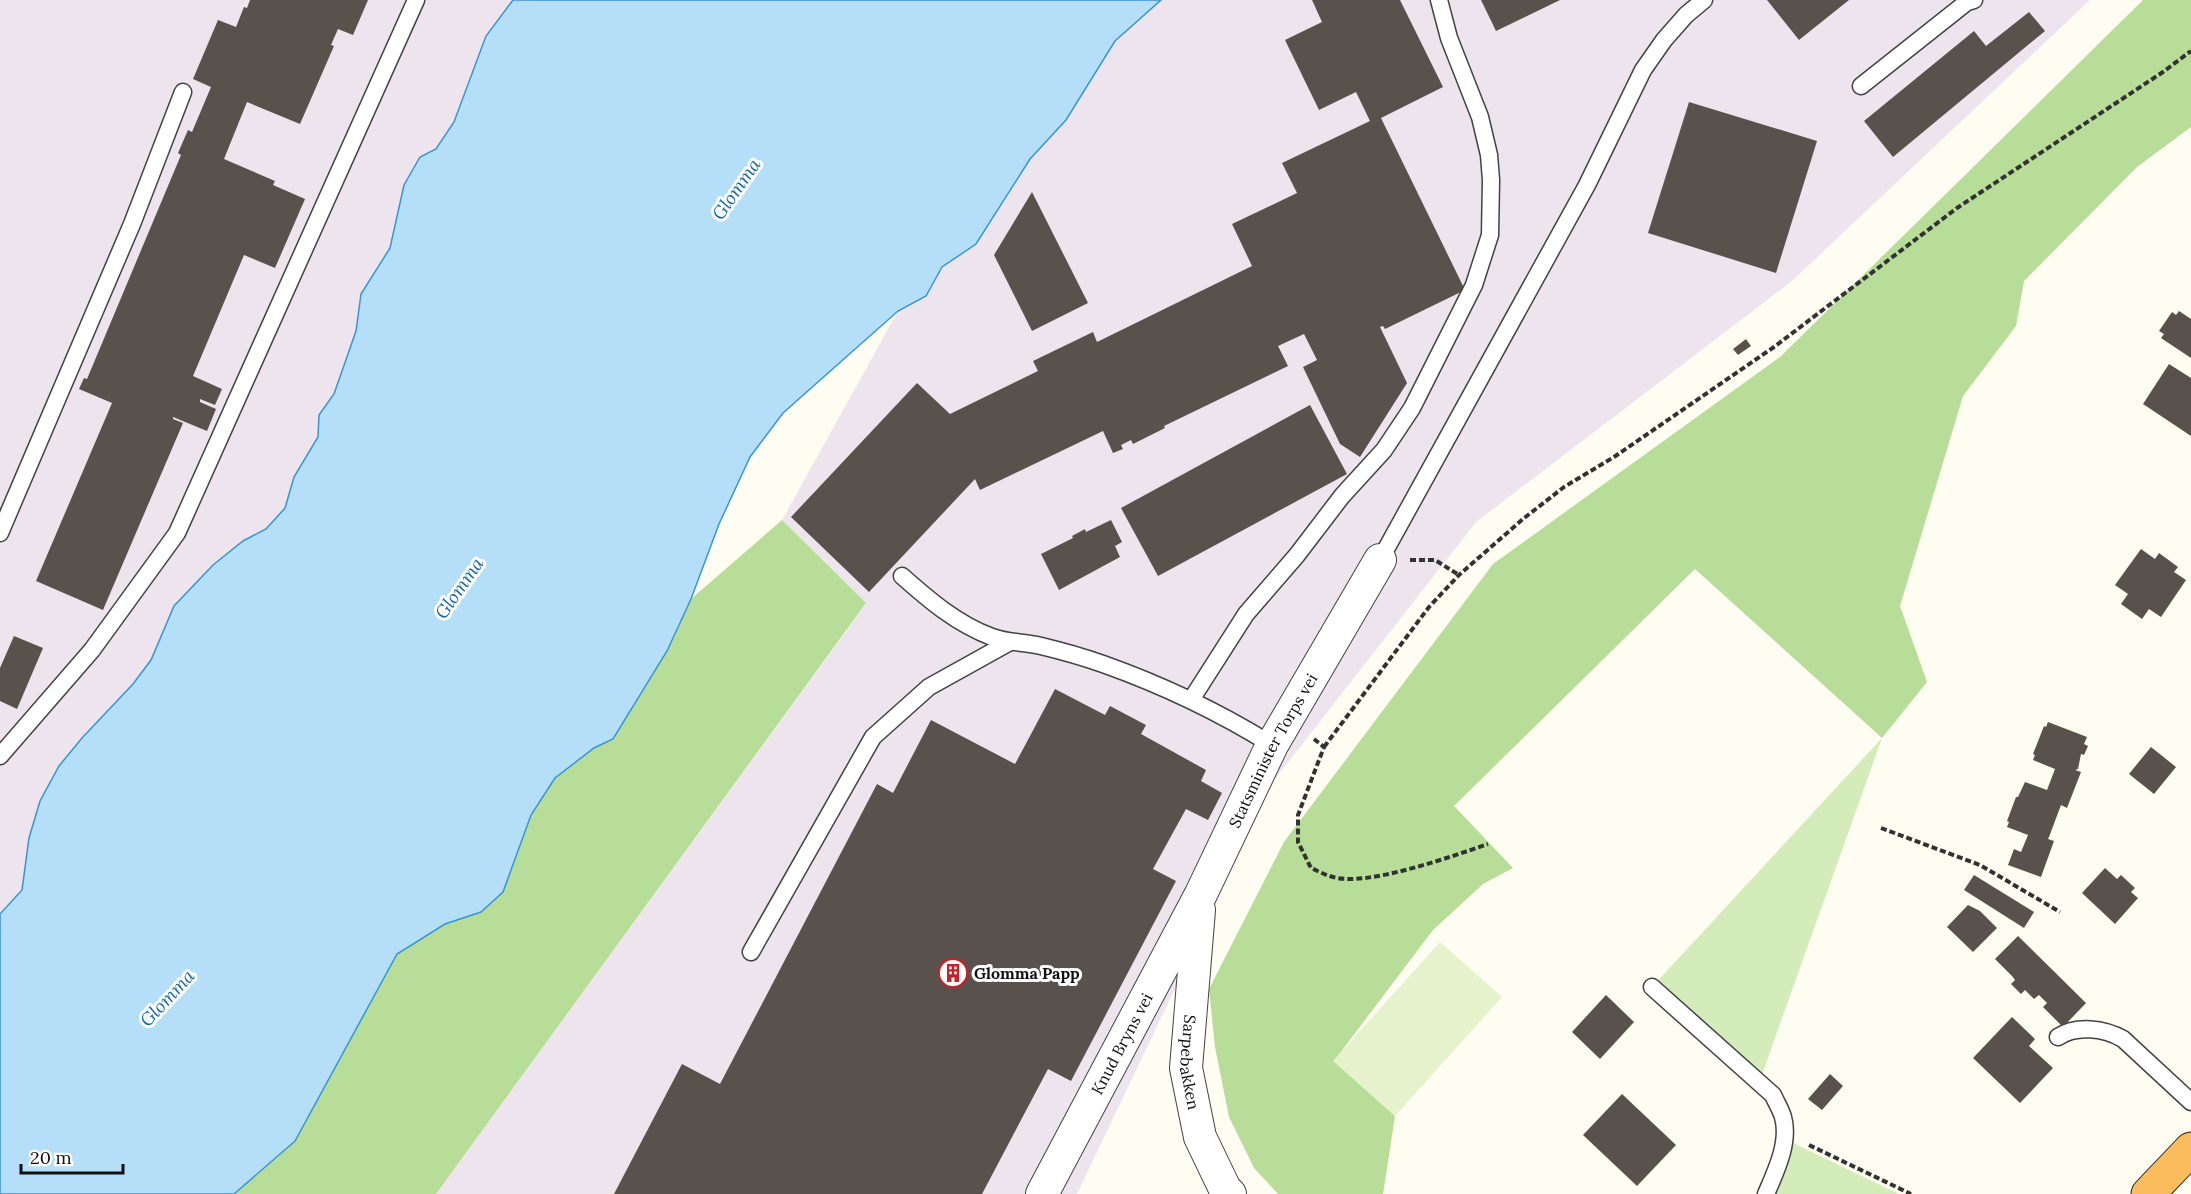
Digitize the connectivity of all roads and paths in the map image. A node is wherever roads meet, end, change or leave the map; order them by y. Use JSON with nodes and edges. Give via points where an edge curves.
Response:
{"nodes":[{"id":1,"x":416,"y":0,"type":"edge"},
{"id":2,"x":1439,"y":0,"type":"edge"},
{"id":3,"x":1704,"y":0,"type":"edge"},
{"id":4,"x":1974,"y":0,"type":"edge"},
{"id":5,"x":2191,"y":51,"type":"edge"},
{"id":6,"x":1861,"y":86,"type":"dead end"},
{"id":7,"x":183,"y":92,"type":"dead end"},
{"id":8,"x":0,"y":533,"type":"edge"},
{"id":9,"x":1380,"y":560,"type":"junction"},
{"id":10,"x":1459,"y":575,"type":"junction"},
{"id":11,"x":902,"y":576,"type":"dead end"},
{"id":12,"x":1010,"y":642,"type":"junction"},
{"id":13,"x":1191,"y":700,"type":"junction"},
{"id":14,"x":1280,"y":732,"type":"junction"},
{"id":15,"x":1324,"y":747,"type":"junction"},
{"id":16,"x":0,"y":756,"type":"edge"},
{"id":17,"x":1881,"y":828,"type":"dead end"},
{"id":18,"x":1488,"y":844,"type":"dead end"},
{"id":19,"x":1201,"y":894,"type":"junction"},
{"id":20,"x":2060,"y":912,"type":"dead end"},
{"id":21,"x":751,"y":952,"type":"dead end"},
{"id":22,"x":1652,"y":987,"type":"dead end"},
{"id":23,"x":2058,"y":1037,"type":"dead end"},
{"id":24,"x":2191,"y":1102,"type":"edge"},
{"id":25,"x":1784,"y":1133,"type":"junction"},
{"id":26,"x":2191,"y":1149,"type":"edge"},
{"id":27,"x":1222,"y":1192,"type":"edge"},
{"id":28,"x":1042,"y":1194,"type":"edge"},
{"id":29,"x":1766,"y":1194,"type":"edge"},
{"id":30,"x":1911,"y":1194,"type":"edge"},
{"id":31,"x":2148,"y":1194,"type":"edge"}],
"edges":[{"from":1,"to":16,"type":"lane","via":[[177,533],[92,650]]},
{"from":2,"to":13,"type":"lane","via":[[1449,38],[1480,117],[1489,155],[1490,235],[1474,285],[1412,408],[1384,450],[1246,614]]},
{"from":3,"to":9,"type":"lane","via":[[1664,40],[1644,70],[1587,186]]},
{"from":4,"to":6,"type":"lane"},
{"from":5,"to":10,"type":"path","via":[[1957,208],[1774,348],[1614,458],[1564,487]]},
{"from":7,"to":8,"type":"lane","via":[[132,224]]},
{"from":9,"to":10,"type":"path","via":[[1435,560]]},
{"from":9,"to":14,"type":"street","name":"Statsminister Torps vei"},
{"from":10,"to":15,"type":"path","via":[[1428,607]]},
{"from":11,"to":12,"type":"lane","via":[[935,606],[971,628]]},
{"from":12,"to":13,"type":"lane","via":[[1039,645],[1081,657]]},
{"from":12,"to":21,"type":"lane","via":[[929,687],[873,737]]},
{"from":13,"to":14,"type":"lane","via":[[1228,717]]},
{"from":14,"to":15,"type":"path"},
{"from":14,"to":19,"type":"street","name":"Statsminister Torps vei"},
{"from":15,"to":18,"type":"path","via":[[1298,815],[1298,842],[1311,868],[1334,878],[1363,878],[1420,866]]},
{"from":17,"to":20,"type":"path","via":[[1980,865]]},
{"from":19,"to":27,"type":"street","name":"Sarpebakken","via":[[1186,1068],[1200,1137]]},
{"from":19,"to":28,"type":"street","name":"Knud Bryns vei"},
{"from":22,"to":25,"type":"lane","via":[[1773,1095],[1783,1117]]},
{"from":23,"to":24,"type":"lane","via":[[2079,1030],[2113,1033]]},
{"from":25,"to":29,"type":"lane"},
{"from":25,"to":30,"type":"path"},
{"from":26,"to":31,"type":"highway"}]}
